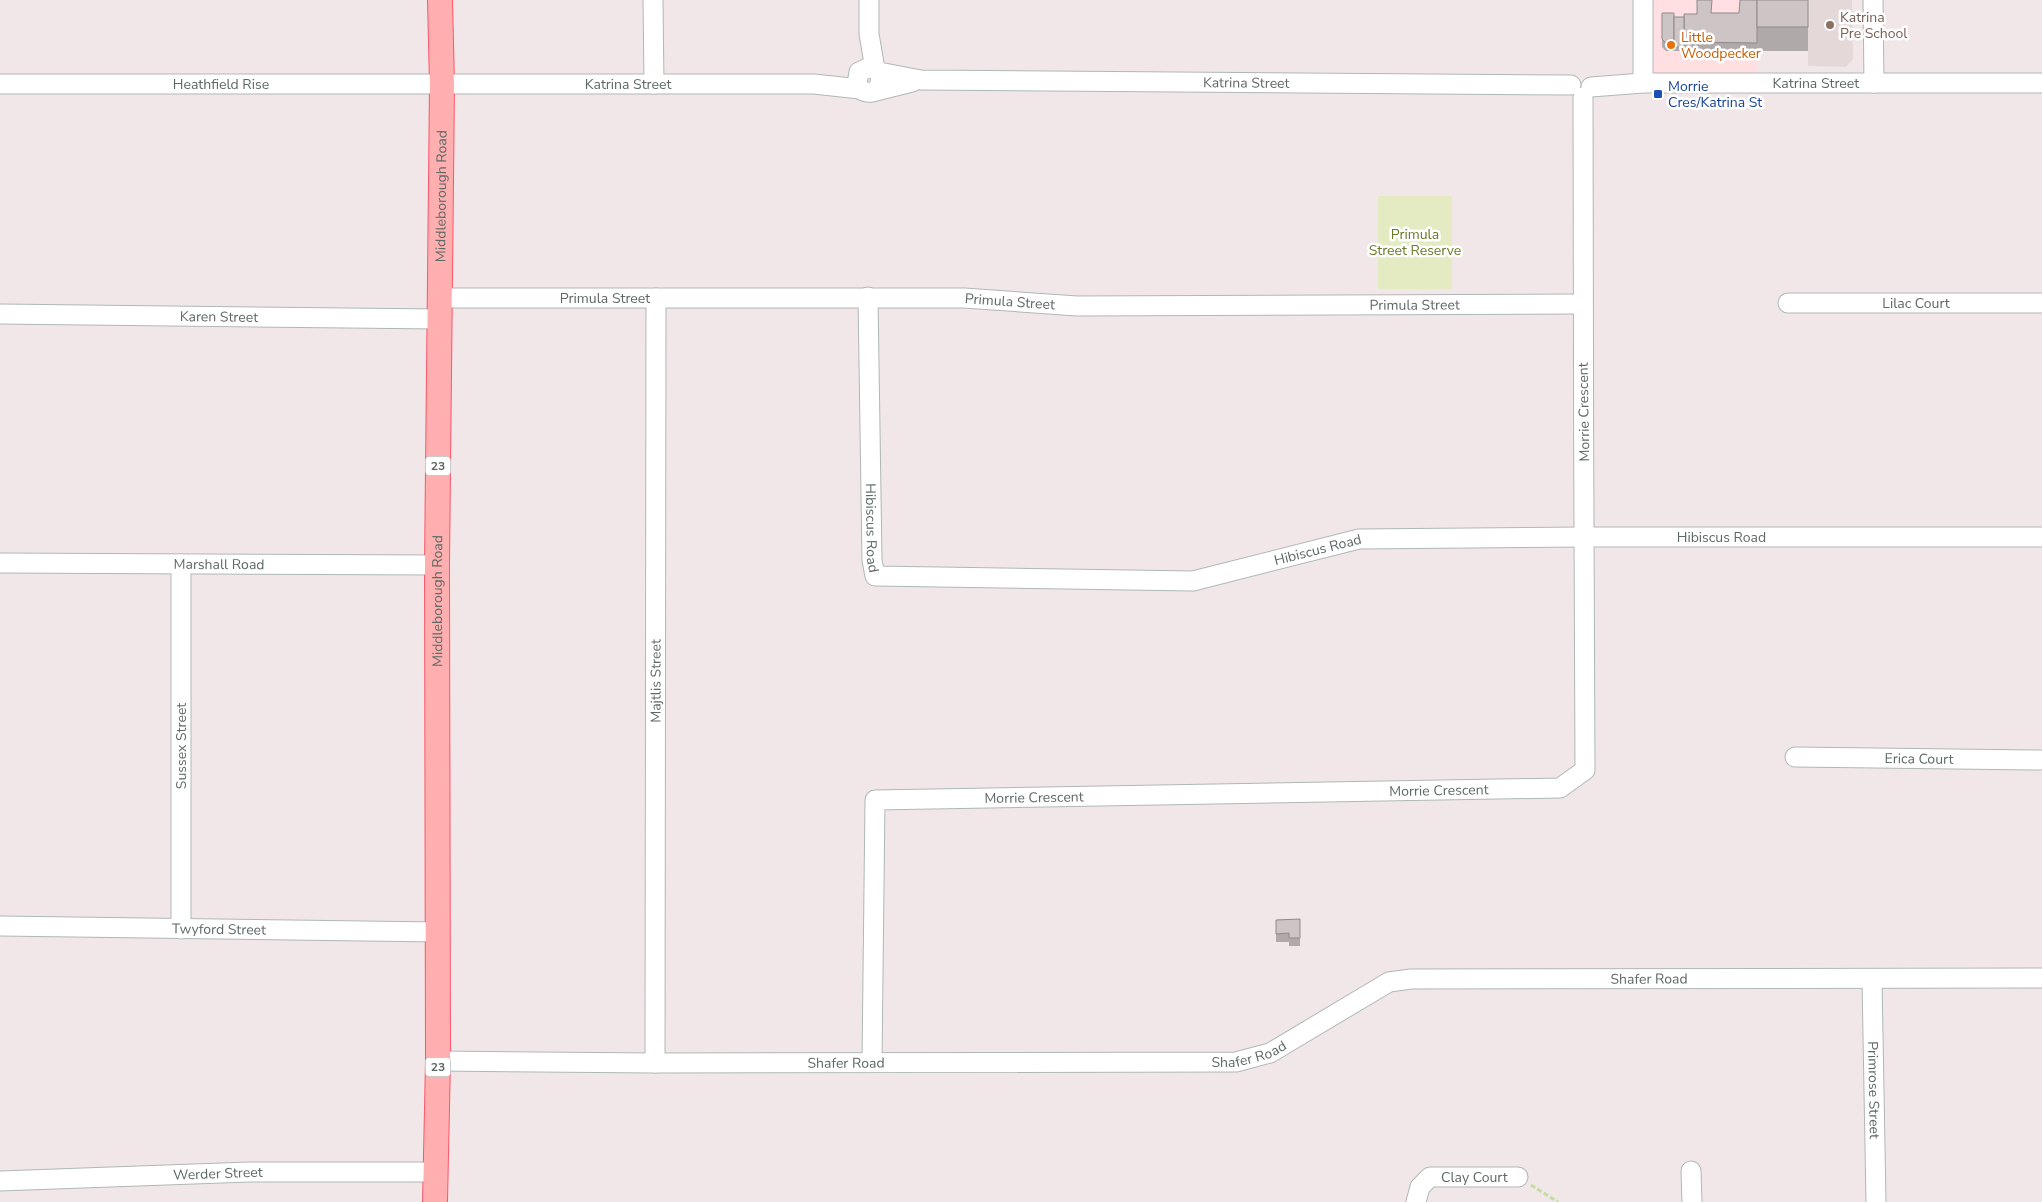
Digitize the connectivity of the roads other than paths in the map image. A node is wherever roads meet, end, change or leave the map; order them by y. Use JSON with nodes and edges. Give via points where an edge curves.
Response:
{"nodes":[{"id":1,"x":440,"y":0,"type":"edge"},
{"id":2,"x":653,"y":0,"type":"edge"},
{"id":3,"x":869,"y":0,"type":"edge"},
{"id":4,"x":1643,"y":0,"type":"edge"},
{"id":5,"x":1874,"y":0,"type":"edge"},
{"id":6,"x":869,"y":77,"type":"junction"},
{"id":7,"x":1642,"y":83,"type":"junction"},
{"id":8,"x":1874,"y":83,"type":"junction"},
{"id":9,"x":2042,"y":83,"type":"edge"},
{"id":10,"x":0,"y":84,"type":"edge"},
{"id":11,"x":654,"y":84,"type":"junction"},
{"id":12,"x":442,"y":85,"type":"junction"},
{"id":13,"x":1582,"y":90,"type":"junction"},
{"id":14,"x":868,"y":297,"type":"junction"},
{"id":15,"x":656,"y":298,"type":"junction"},
{"id":16,"x":1788,"y":303,"type":"dead end"},
{"id":17,"x":2042,"y":303,"type":"edge"},
{"id":18,"x":1582,"y":304,"type":"junction"},
{"id":19,"x":439,"y":308,"type":"junction"},
{"id":20,"x":0,"y":314,"type":"edge"},
{"id":21,"x":1586,"y":537,"type":"junction"},
{"id":22,"x":2042,"y":537,"type":"edge"},
{"id":23,"x":0,"y":563,"type":"edge"},
{"id":24,"x":180,"y":564,"type":"junction"},
{"id":25,"x":437,"y":566,"type":"junction"},
{"id":26,"x":1795,"y":757,"type":"dead end"},
{"id":27,"x":2042,"y":760,"type":"edge"},
{"id":28,"x":0,"y":926,"type":"edge"},
{"id":29,"x":181,"y":929,"type":"junction"},
{"id":30,"x":438,"y":932,"type":"junction"},
{"id":31,"x":2042,"y":978,"type":"edge"},
{"id":32,"x":1872,"y":979,"type":"junction"},
{"id":33,"x":438,"y":1061,"type":"junction"},
{"id":34,"x":872,"y":1062,"type":"junction"},
{"id":35,"x":655,"y":1063,"type":"junction"},
{"id":36,"x":1691,"y":1171,"type":"dead end"},
{"id":37,"x":436,"y":1172,"type":"junction"},
{"id":38,"x":1518,"y":1177,"type":"road end"},
{"id":39,"x":0,"y":1181,"type":"edge"},
{"id":40,"x":435,"y":1202,"type":"edge"},
{"id":41,"x":1416,"y":1202,"type":"edge"},
{"id":42,"x":1692,"y":1202,"type":"edge"},
{"id":43,"x":1876,"y":1202,"type":"edge"}],
"edges":[{"from":1,"to":12,"type":"main road","name":"Middleborough Road","number":"23"},
{"from":2,"to":11,"type":"street"},
{"from":3,"to":6,"type":"street"},
{"from":4,"to":7,"type":"street"},
{"from":5,"to":8,"type":"street"},
{"from":6,"to":11,"type":"street","name":"Katrina Street","via":[[814,84]]},
{"from":6,"to":13,"type":"street","name":"Katrina Street"},
{"from":7,"to":8,"type":"street","name":"Katrina Street"},
{"from":7,"to":13,"type":"street","name":"Katrina Street"},
{"from":8,"to":9,"type":"street","name":"Katrina Street"},
{"from":10,"to":12,"type":"street","name":"Heathfield Rise"},
{"from":11,"to":12,"type":"street","name":"Katrina Street"},
{"from":12,"to":19,"type":"main road","name":"Middleborough Road","number":"23"},
{"from":13,"to":18,"type":"street","name":"Morrie Crescent"},
{"from":14,"to":15,"type":"street","name":"Primula Street"},
{"from":14,"to":18,"type":"street","name":"Primula Street","via":[[964,298],[1077,306]]},
{"from":14,"to":21,"type":"street","name":"Hibiscus Road","via":[[872,560],[875,576],[1193,581],[1359,539]]},
{"from":15,"to":19,"type":"street","name":"Primula Street"},
{"from":15,"to":35,"type":"street","name":"Majtlis Street"},
{"from":16,"to":17,"type":"street","name":"Lilac Court"},
{"from":18,"to":21,"type":"street","name":"Morrie Crescent"},
{"from":19,"to":20,"type":"street","name":"Karen Street"},
{"from":19,"to":25,"type":"main road","name":"Middleborough Road","number":"23"},
{"from":21,"to":22,"type":"street","name":"Hibiscus Road"},
{"from":21,"to":34,"type":"street","name":"Morrie Crescent","via":[[1585,770],[1560,788],[875,800]]},
{"from":23,"to":24,"type":"street","name":"Marshall Road"},
{"from":24,"to":25,"type":"street","name":"Marshall Road"},
{"from":24,"to":29,"type":"street","name":"Sussex Street"},
{"from":25,"to":30,"type":"main road","name":"Middleborough Road","number":"23"},
{"from":26,"to":27,"type":"street","name":"Erica Court"},
{"from":28,"to":29,"type":"street","name":"Twyford Street"},
{"from":29,"to":30,"type":"street","name":"Twyford Street"},
{"from":30,"to":33,"type":"main road","name":"Middleborough Road","number":"23"},
{"from":31,"to":32,"type":"street","name":"Shafer Road"},
{"from":32,"to":34,"type":"street","name":"Shafer Road","via":[[1411,979],[1388,982],[1270,1053],[1236,1062]]},
{"from":32,"to":43,"type":"street","name":"Primrose Street"},
{"from":33,"to":35,"type":"street","name":"Shafer Road"},
{"from":33,"to":37,"type":"main road","name":"Middleborough Road","number":"23"},
{"from":34,"to":35,"type":"street","name":"Shafer Road"},
{"from":36,"to":42,"type":"street"},
{"from":37,"to":39,"type":"street","name":"Werder Street","via":[[249,1172]]},
{"from":37,"to":40,"type":"main road","name":"Middleborough Road","number":"23"},
{"from":38,"to":41,"type":"street","name":"Clay Court","via":[[1430,1177],[1420,1187]]}]}
